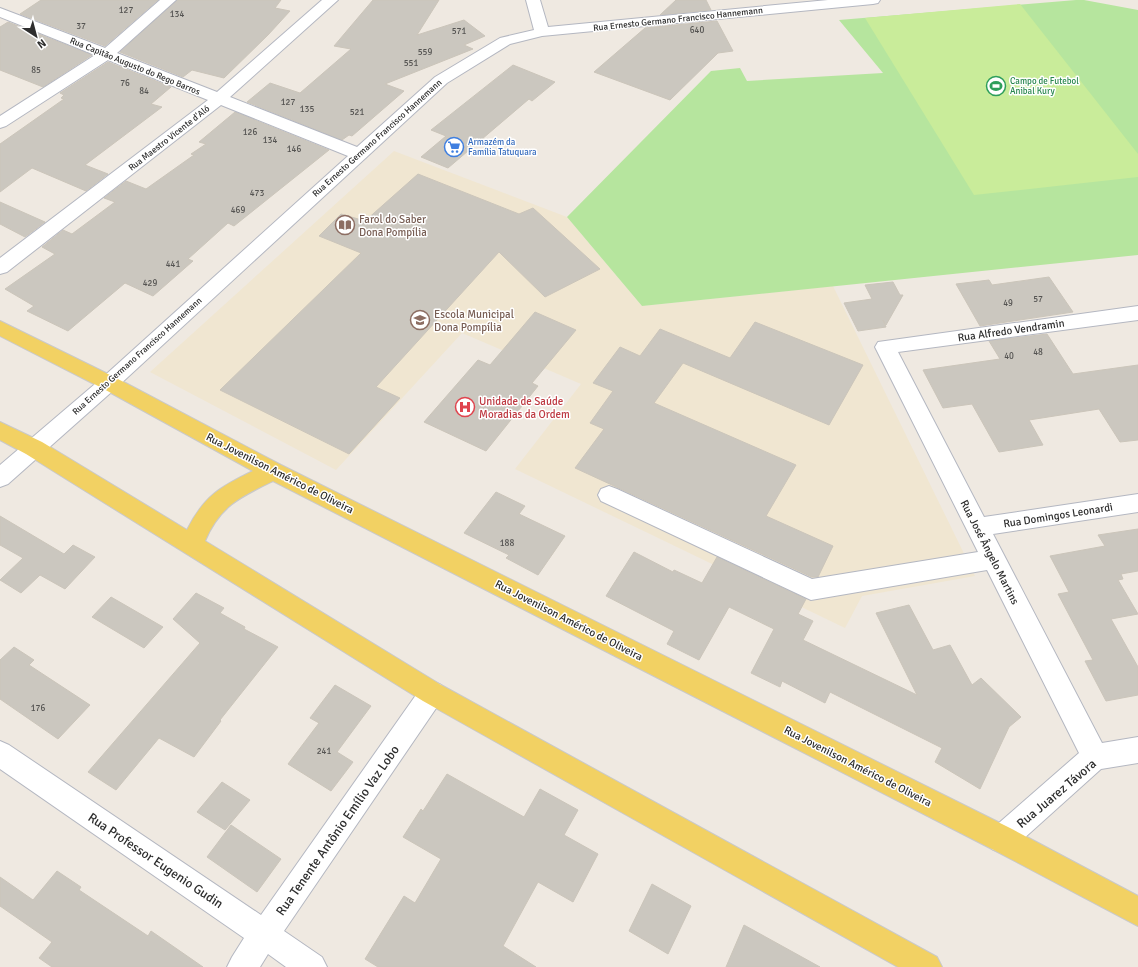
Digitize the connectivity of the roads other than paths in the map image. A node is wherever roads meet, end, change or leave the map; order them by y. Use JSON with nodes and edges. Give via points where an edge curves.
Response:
{"nodes":[{"id":1,"x":169,"y":0,"type":"edge"},
{"id":2,"x":331,"y":0,"type":"edge"},
{"id":3,"x":533,"y":0,"type":"edge"},
{"id":4,"x":873,"y":0,"type":"edge"},
{"id":5,"x":840,"y":1,"type":"edge"},
{"id":6,"x":0,"y":12,"type":"edge"},
{"id":7,"x":542,"y":32,"type":"junction"},
{"id":8,"x":106,"y":55,"type":"junction"},
{"id":9,"x":219,"y":99,"type":"junction"},
{"id":10,"x":0,"y":123,"type":"edge"},
{"id":11,"x":359,"y":154,"type":"junction"},
{"id":12,"x":0,"y":268,"type":"edge"},
{"id":13,"x":1138,"y":313,"type":"edge"},
{"id":14,"x":0,"y":328,"type":"edge"},
{"id":15,"x":885,"y":347,"type":"joint"},
{"id":16,"x":109,"y":383,"type":"junction"},
{"id":17,"x":0,"y":430,"type":"edge"},
{"id":18,"x":34,"y":448,"type":"junction"},
{"id":19,"x":273,"y":471,"type":"junction"},
{"id":20,"x":0,"y":478,"type":"edge"},
{"id":21,"x":609,"y":495,"type":"dead end"},
{"id":22,"x":1138,"y":503,"type":"edge"},
{"id":23,"x":978,"y":527,"type":"junction"},
{"id":24,"x":192,"y":545,"type":"junction"},
{"id":25,"x":993,"y":559,"type":"junction"},
{"id":26,"x":432,"y":693,"type":"junction"},
{"id":27,"x":1138,"y":750,"type":"edge"},
{"id":28,"x":0,"y":754,"type":"edge"},
{"id":29,"x":1095,"y":757,"type":"junction"},
{"id":30,"x":1002,"y":839,"type":"junction"},
{"id":31,"x":1138,"y":912,"type":"edge"},
{"id":32,"x":265,"y":934,"type":"junction"},
{"id":33,"x":242,"y":967,"type":"edge"},
{"id":34,"x":312,"y":967,"type":"edge"},
{"id":35,"x":927,"y":967,"type":"edge"}],
"edges":[{"from":1,"to":8,"type":"street"},
{"from":2,"to":9,"type":"street","name":"Rua Maestro Vicente d'Aló"},
{"from":3,"to":7,"type":"street"},
{"from":4,"to":5,"type":"street","name":"Rua Ernesto Germano Francisco Hannemann"},
{"from":5,"to":7,"type":"street","name":"Rua Ernesto Germano Francisco Hannemann","via":[[694,11]]},
{"from":6,"to":8,"type":"street","name":"Rua Capitão Augusto do Rego Barros"},
{"from":7,"to":11,"type":"street","name":"Rua Ernesto Germano Francisco Hannemann","via":[[505,41],[441,80]]},
{"from":8,"to":9,"type":"street","name":"Rua Capitão Augusto do Rego Barros"},
{"from":8,"to":10,"type":"street"},
{"from":9,"to":11,"type":"street","name":"Rua Capitão Augusto do Rego Barros"},
{"from":9,"to":12,"type":"street","name":"Rua Maestro Vicente d'Aló"},
{"from":11,"to":16,"type":"street","name":"Rua Ernesto Germano Francisco Hannemann"},
{"from":13,"to":15,"type":"street","name":"Rua Alfredo Vendramin"},
{"from":14,"to":16,"type":"main road","name":"Rua Jovenilson Américo de Oliveira"},
{"from":15,"to":23,"type":"street","name":"Rua José Ângelo Martins"},
{"from":16,"to":18,"type":"street","name":"Rua Ernesto Germano Francisco Hannemann"},
{"from":16,"to":19,"type":"main road","name":"Rua Jovenilson Américo de Oliveira"},
{"from":17,"to":18,"type":"main road"},
{"from":18,"to":20,"type":"street","name":"Rua Ernesto Germano Francisco Hannemann"},
{"from":18,"to":24,"type":"main road"},
{"from":19,"to":24,"type":"main road","via":[[236,489],[214,506],[202,522]]},
{"from":19,"to":30,"type":"main road","name":"Rua Jovenilson Américo de Oliveira"},
{"from":21,"to":25,"type":"street","via":[[811,590]]},
{"from":22,"to":23,"type":"street","name":"Rua Domingos Leonardi"},
{"from":23,"to":25,"type":"street","name":"Rua José Ângelo Martins"},
{"from":24,"to":26,"type":"main road"},
{"from":25,"to":29,"type":"street","name":"Rua José Ângelo Martins"},
{"from":26,"to":32,"type":"street","name":"Rua Tenente Antônio Emílio Vaz Lobo"},
{"from":26,"to":35,"type":"main road"},
{"from":27,"to":29,"type":"street","name":"Rua Juarez Távora"},
{"from":28,"to":32,"type":"street","name":"Rua Professor Eugenio Gudin"},
{"from":29,"to":30,"type":"street","name":"Rua Juarez Távora"},
{"from":30,"to":31,"type":"main road","name":"Rua Jovenilson Américo de Oliveira"},
{"from":32,"to":33,"type":"street","name":"Rua Tenente Antônio Emílio Vaz Lobo"},
{"from":32,"to":34,"type":"street","name":"Rua Professor Eugenio Gudin"}]}
